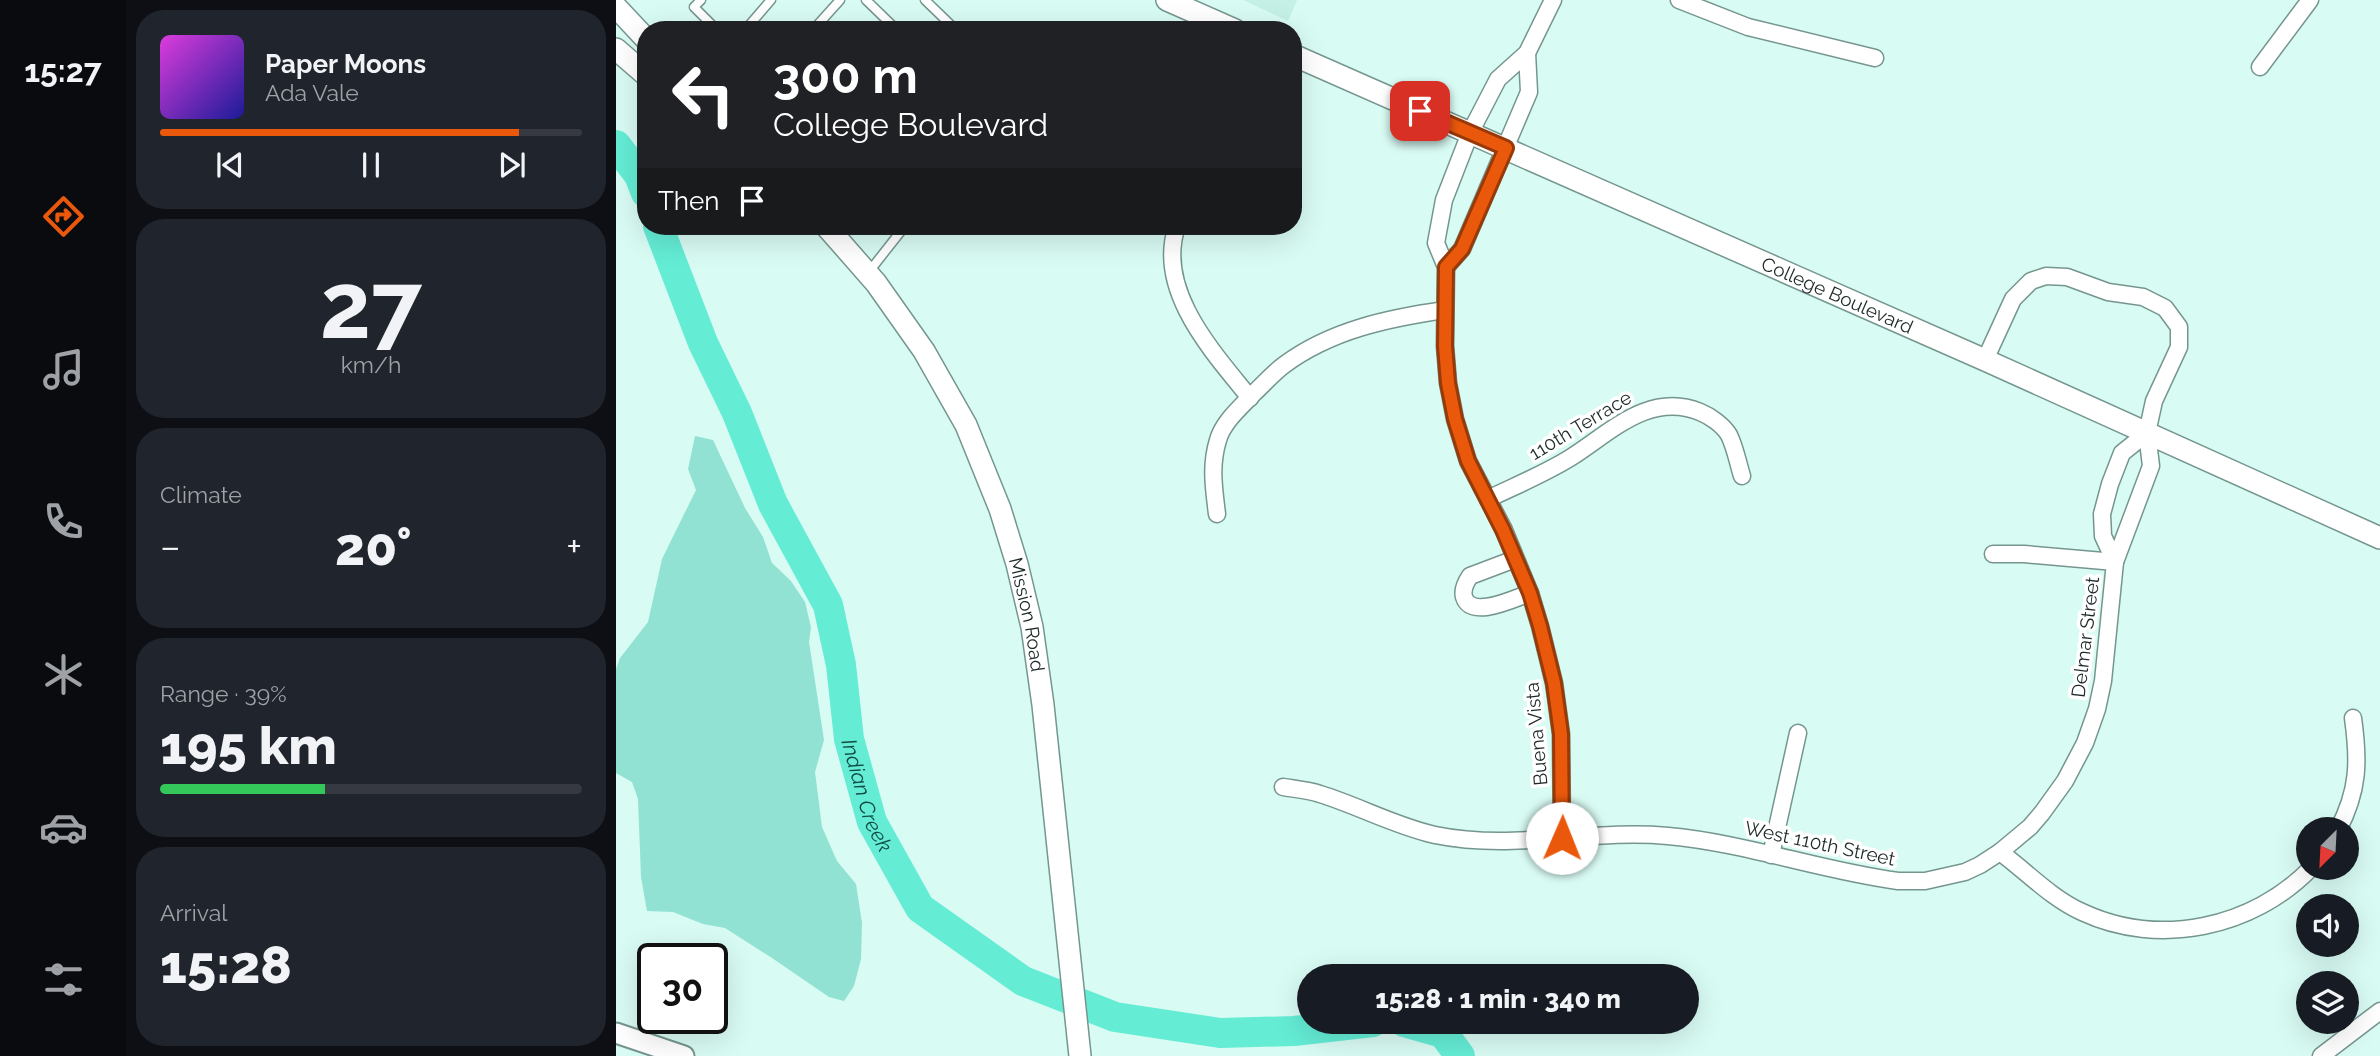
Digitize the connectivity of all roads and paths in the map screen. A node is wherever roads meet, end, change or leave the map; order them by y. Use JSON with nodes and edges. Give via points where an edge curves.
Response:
{"nodes":[{"id":1,"x":701,"y":0,"type":"edge"},
{"id":2,"x":771,"y":0,"type":"edge"},
{"id":3,"x":840,"y":0,"type":"edge"},
{"id":4,"x":866,"y":0,"type":"edge"},
{"id":5,"x":925,"y":0,"type":"edge"},
{"id":6,"x":1167,"y":0,"type":"edge"},
{"id":7,"x":1553,"y":0,"type":"edge"},
{"id":8,"x":1679,"y":0,"type":"edge"},
{"id":9,"x":2310,"y":0,"type":"edge"},
{"id":10,"x":616,"y":7,"type":"edge"},
{"id":11,"x":708,"y":21,"type":"edge"},
{"id":12,"x":753,"y":21,"type":"edge"},
{"id":13,"x":821,"y":21,"type":"edge"},
{"id":14,"x":888,"y":21,"type":"edge"},
{"id":15,"x":947,"y":21,"type":"edge"},
{"id":16,"x":1215,"y":21,"type":"edge"},
{"id":17,"x":637,"y":29,"type":"edge"},
{"id":18,"x":616,"y":49,"type":"edge"},
{"id":19,"x":1527,"y":53,"type":"junction"},
{"id":20,"x":1875,"y":58,"type":"dead end"},
{"id":21,"x":1302,"y":59,"type":"edge"},
{"id":22,"x":637,"y":67,"type":"edge"},
{"id":23,"x":2260,"y":67,"type":"dead end"},
{"id":24,"x":1470,"y":133,"type":"junction"},
{"id":25,"x":1506,"y":148,"type":"junction"},
{"id":26,"x":834,"y":235,"type":"edge"},
{"id":27,"x":898,"y":235,"type":"edge"},
{"id":28,"x":1174,"y":235,"type":"edge"},
{"id":29,"x":1446,"y":267,"type":"junction"},
{"id":30,"x":867,"y":273,"type":"junction"},
{"id":31,"x":1445,"y":310,"type":"junction"},
{"id":32,"x":1985,"y":360,"type":"junction"},
{"id":33,"x":1250,"y":398,"type":"junction"},
{"id":34,"x":2147,"y":432,"type":"junction"},
{"id":35,"x":1742,"y":476,"type":"dead end"},
{"id":36,"x":1488,"y":499,"type":"junction"},
{"id":37,"x":1217,"y":514,"type":"dead end"},
{"id":38,"x":2380,"y":538,"type":"edge"},
{"id":39,"x":1993,"y":554,"type":"dead end"},
{"id":40,"x":1515,"y":559,"type":"junction"},
{"id":41,"x":2115,"y":562,"type":"junction"},
{"id":42,"x":1530,"y":593,"type":"junction"},
{"id":43,"x":2353,"y":718,"type":"dead end"},
{"id":44,"x":1798,"y":733,"type":"dead end"},
{"id":45,"x":1283,"y":787,"type":"dead end"},
{"id":46,"x":2344,"y":817,"type":"edge"},
{"id":47,"x":1562,"y":838,"type":"junction"},
{"id":48,"x":2000,"y":852,"type":"junction"},
{"id":49,"x":1771,"y":855,"type":"junction"},
{"id":50,"x":2298,"y":880,"type":"edge"},
{"id":51,"x":2380,"y":1012,"type":"edge"},
{"id":52,"x":616,"y":1033,"type":"edge"},
{"id":53,"x":684,"y":1056,"type":"edge"},
{"id":54,"x":1080,"y":1056,"type":"edge"},
{"id":55,"x":2321,"y":1056,"type":"edge"}],
"edges":[{"from":1,"to":11,"type":"lane","via":[[694,7]]},
{"from":2,"to":12,"type":"lane"},
{"from":3,"to":13,"type":"lane"},
{"from":4,"to":14,"type":"lane"},
{"from":5,"to":15,"type":"lane"},
{"from":6,"to":16,"type":"main road"},
{"from":7,"to":19,"type":"street"},
{"from":8,"to":20,"type":"street","via":[[1748,27]]},
{"from":9,"to":23,"type":"street"},
{"from":10,"to":17,"type":"main road"},
{"from":18,"to":22,"type":"main road"},
{"from":19,"to":24,"type":"street","name":"Buena Vista","via":[[1498,79]]},
{"from":19,"to":25,"type":"street","via":[[1529,92]]},
{"from":21,"to":24,"type":"main road","name":"College Boulevard"},
{"from":24,"to":25,"type":"main road","name":"College Boulevard"},
{"from":24,"to":29,"type":"street","name":"Buena Vista","via":[[1444,200],[1436,243]]},
{"from":25,"to":29,"type":"street","via":[[1462,249]]},
{"from":25,"to":32,"type":"main road","name":"College Boulevard"},
{"from":26,"to":30,"type":"main road","name":"Mission Road"},
{"from":27,"to":30,"type":"lane"},
{"from":28,"to":33,"type":"street","via":[[1171,258],[1182,298],[1211,349]]},
{"from":29,"to":31,"type":"street","name":"Buena Vista"},
{"from":30,"to":54,"type":"main road","name":"Mission Road","via":[[924,351],[966,425],[1007,531],[1032,627],[1043,705]]},
{"from":31,"to":33,"type":"street","via":[[1354,329],[1321,343],[1283,365]]},
{"from":31,"to":36,"type":"street","name":"Buena Vista","via":[[1448,383],[1455,419],[1468,461]]},
{"from":32,"to":34,"type":"main road","name":"College Boulevard"},
{"from":32,"to":34,"type":"street","via":[[2013,299],[2031,281],[2067,277],[2108,292],[2143,298],[2165,308],[2179,327],[2179,347],[2154,401]]},
{"from":33,"to":37,"type":"street","via":[[1224,425],[1218,440],[1212,468]]},
{"from":34,"to":38,"type":"main road","name":"College Boulevard"},
{"from":34,"to":41,"type":"street","name":"Delmar Street","via":[[2151,466]]},
{"from":34,"to":41,"type":"street","name":"Delmar Street","via":[[2122,453],[2102,514],[2103,536]]},
{"from":35,"to":36,"type":"street","name":"110th Terrace","via":[[1728,434],[1718,423],[1685,406],[1664,405],[1643,410],[1566,460]]},
{"from":36,"to":40,"type":"street","name":"Buena Vista"},
{"from":39,"to":41,"type":"street"},
{"from":40,"to":42,"type":"street","name":"Buena Vista"},
{"from":40,"to":42,"type":"street","via":[[1470,576],[1464,597],[1483,609]]},
{"from":41,"to":48,"type":"street","name":"Delmar Street","via":[[2104,681],[2085,743],[2042,813]]},
{"from":42,"to":47,"type":"street","name":"Buena Vista","via":[[1554,683],[1561,734]]},
{"from":43,"to":46,"type":"street","via":[[2357,775]]},
{"from":44,"to":49,"type":"street"},
{"from":45,"to":47,"type":"street","name":"West 110th Street","via":[[1318,793],[1435,835],[1500,842]]},
{"from":47,"to":49,"type":"street","name":"West 110th Street","via":[[1668,836]]},
{"from":48,"to":49,"type":"street","name":"West 110th Street","via":[[1965,872],[1925,881],[1898,881]]},
{"from":48,"to":50,"type":"street","via":[[2082,913],[2141,929],[2168,931],[2209,925],[2250,912]]},
{"from":51,"to":55,"type":"street"},
{"from":52,"to":53,"type":"street"}]}
